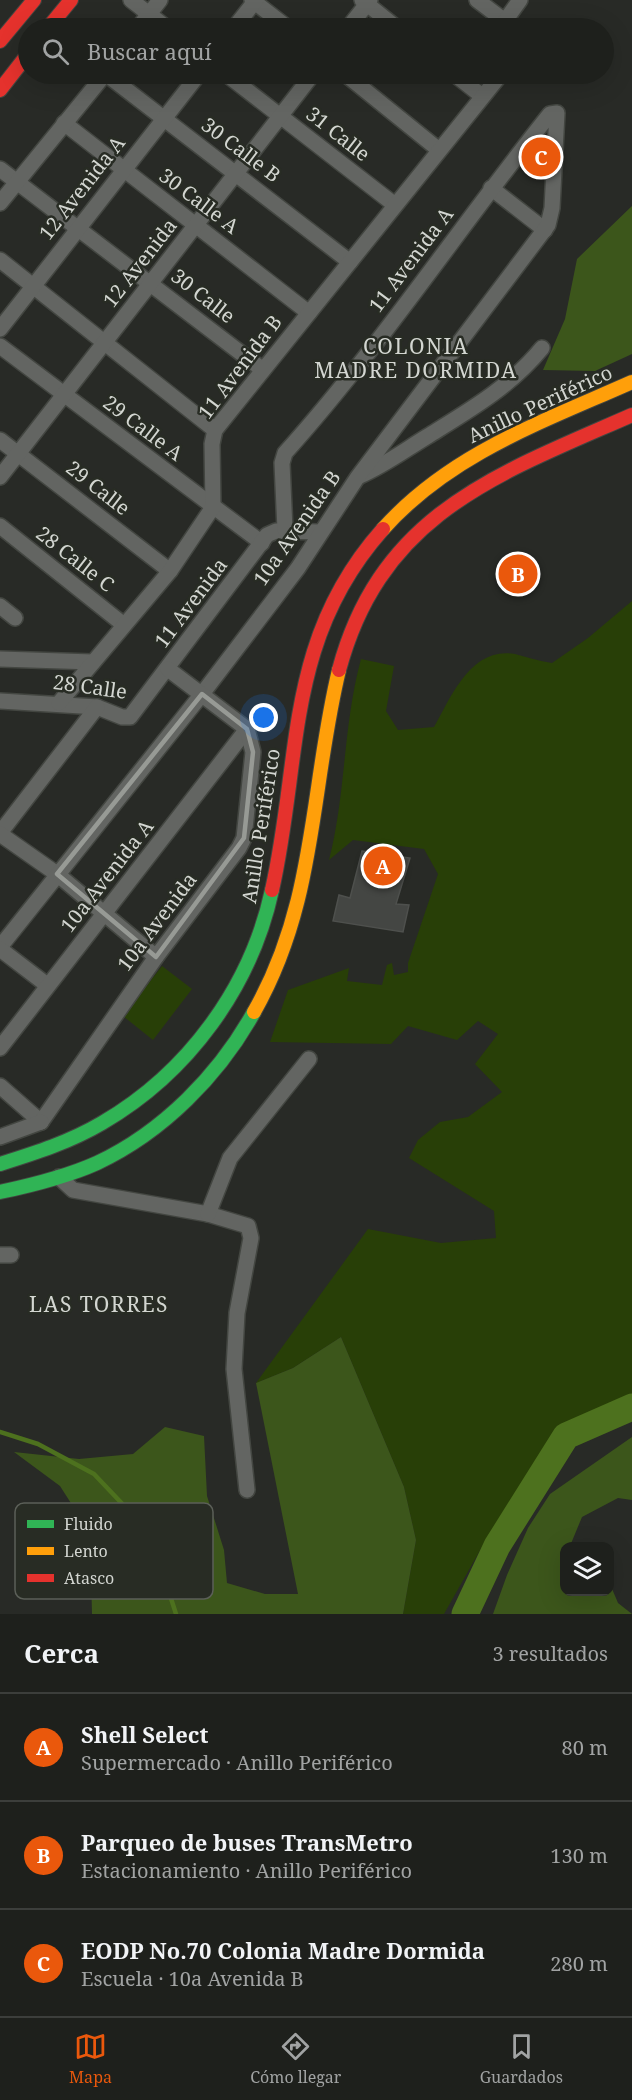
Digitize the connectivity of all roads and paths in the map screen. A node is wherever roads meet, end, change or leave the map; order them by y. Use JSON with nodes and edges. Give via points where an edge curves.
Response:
{"nodes":[{"id":1,"x":34,"y":0,"type":"edge"},
{"id":2,"x":71,"y":0,"type":"edge"},
{"id":3,"x":131,"y":0,"type":"edge"},
{"id":4,"x":160,"y":0,"type":"edge"},
{"id":5,"x":477,"y":0,"type":"edge"},
{"id":6,"x":520,"y":0,"type":"edge"},
{"id":7,"x":254,"y":1,"type":"edge"},
{"id":8,"x":366,"y":1,"type":"edge"},
{"id":9,"x":149,"y":14,"type":"junction"},
{"id":10,"x":19,"y":18,"type":"edge"},
{"id":11,"x":56,"y":18,"type":"edge"},
{"id":12,"x":146,"y":18,"type":"edge"},
{"id":13,"x":154,"y":18,"type":"edge"},
{"id":14,"x":241,"y":18,"type":"edge"},
{"id":15,"x":275,"y":18,"type":"edge"},
{"id":16,"x":355,"y":18,"type":"edge"},
{"id":17,"x":386,"y":18,"type":"edge"},
{"id":18,"x":501,"y":18,"type":"edge"},
{"id":19,"x":513,"y":18,"type":"edge"},
{"id":20,"x":18,"y":19,"type":"edge"},
{"id":21,"x":0,"y":41,"type":"edge"},
{"id":22,"x":18,"y":67,"type":"edge"},
{"id":23,"x":97,"y":84,"type":"edge"},
{"id":24,"x":119,"y":84,"type":"edge"},
{"id":25,"x":191,"y":84,"type":"edge"},
{"id":26,"x":239,"y":84,"type":"edge"},
{"id":27,"x":305,"y":84,"type":"edge"},
{"id":28,"x":357,"y":84,"type":"edge"},
{"id":29,"x":467,"y":84,"type":"edge"},
{"id":30,"x":492,"y":84,"type":"edge"},
{"id":31,"x":0,"y":90,"type":"edge"},
{"id":32,"x":482,"y":96,"type":"junction"},
{"id":33,"x":550,"y":114,"type":"joint"},
{"id":34,"x":280,"y":116,"type":"junction"},
{"id":35,"x":163,"y":117,"type":"junction"},
{"id":36,"x":64,"y":123,"type":"junction"},
{"id":37,"x":439,"y":150,"type":"junction"},
{"id":38,"x":0,"y":169,"type":"edge"},
{"id":39,"x":123,"y":170,"type":"junction"},
{"id":40,"x":237,"y":172,"type":"junction"},
{"id":41,"x":16,"y":183,"type":"junction"},
{"id":42,"x":491,"y":188,"type":"junction"},
{"id":43,"x":0,"y":203,"type":"edge"},
{"id":44,"x":395,"y":205,"type":"junction"},
{"id":45,"x":196,"y":225,"type":"junction"},
{"id":46,"x":78,"y":229,"type":"junction"},
{"id":47,"x":545,"y":230,"type":"junction"},
{"id":48,"x":0,"y":260,"type":"edge"},
{"id":49,"x":350,"y":262,"type":"junction"},
{"id":50,"x":151,"y":282,"type":"junction"},
{"id":51,"x":32,"y":287,"type":"junction"},
{"id":52,"x":309,"y":313,"type":"junction"},
{"id":53,"x":0,"y":328,"type":"edge"},
{"id":54,"x":104,"y":343,"type":"junction"},
{"id":55,"x":0,"y":346,"type":"edge"},
{"id":56,"x":542,"y":348,"type":"dead end"},
{"id":57,"x":263,"y":370,"type":"junction"},
{"id":58,"x":632,"y":382,"type":"edge"},
{"id":59,"x":64,"y":395,"type":"junction"},
{"id":60,"x":632,"y":415,"type":"edge"},
{"id":61,"x":215,"y":430,"type":"junction"},
{"id":62,"x":0,"y":440,"type":"edge"},
{"id":63,"x":19,"y":453,"type":"junction"},
{"id":64,"x":0,"y":477,"type":"edge"},
{"id":65,"x":357,"y":478,"type":"junction"},
{"id":66,"x":213,"y":507,"type":"junction"},
{"id":67,"x":0,"y":526,"type":"edge"},
{"id":68,"x":285,"y":530,"type":"junction"},
{"id":69,"x":320,"y":532,"type":"junction"},
{"id":70,"x":262,"y":543,"type":"junction"},
{"id":71,"x":170,"y":571,"type":"junction"},
{"id":72,"x":0,"y":606,"type":"edge"},
{"id":73,"x":15,"y":618,"type":"dead end"},
{"id":74,"x":124,"y":625,"type":"junction"},
{"id":75,"x":0,"y":660,"type":"edge"},
{"id":76,"x":93,"y":662,"type":"junction"},
{"id":77,"x":168,"y":669,"type":"junction"},
{"id":78,"x":201,"y":694,"type":"junction"},
{"id":79,"x":0,"y":700,"type":"edge"},
{"id":80,"x":59,"y":703,"type":"junction"},
{"id":81,"x":97,"y":707,"type":"junction"},
{"id":82,"x":136,"y":710,"type":"joint"},
{"id":83,"x":247,"y":729,"type":"junction"},
{"id":84,"x":0,"y":833,"type":"edge"},
{"id":85,"x":57,"y":874,"type":"junction"},
{"id":86,"x":105,"y":914,"type":"junction"},
{"id":87,"x":0,"y":948,"type":"edge"},
{"id":88,"x":156,"y":957,"type":"junction"},
{"id":89,"x":47,"y":984,"type":"junction"},
{"id":90,"x":0,"y":1048,"type":"edge"},
{"id":91,"x":309,"y":1059,"type":"dead end"},
{"id":92,"x":0,"y":1086,"type":"edge"},
{"id":93,"x":41,"y":1122,"type":"junction"},
{"id":94,"x":0,"y":1137,"type":"edge"},
{"id":95,"x":0,"y":1164,"type":"edge"},
{"id":96,"x":59,"y":1177,"type":"junction"},
{"id":97,"x":0,"y":1192,"type":"edge"},
{"id":98,"x":208,"y":1214,"type":"junction"},
{"id":99,"x":247,"y":1491,"type":"dead end"}],
"edges":[{"from":1,"to":10,"type":"main road"},
{"from":2,"to":11,"type":"main road"},
{"from":3,"to":9,"type":"street"},
{"from":4,"to":9,"type":"street"},
{"from":5,"to":18,"type":"street"},
{"from":6,"to":19,"type":"street"},
{"from":7,"to":14,"type":"street"},
{"from":7,"to":15,"type":"street"},
{"from":8,"to":16,"type":"street"},
{"from":8,"to":17,"type":"street"},
{"from":9,"to":12,"type":"street"},
{"from":9,"to":13,"type":"street"},
{"from":20,"to":21,"type":"main road"},
{"from":22,"to":31,"type":"main road"},
{"from":23,"to":36,"type":"street"},
{"from":24,"to":35,"type":"street","name":"30 Calle B"},
{"from":25,"to":35,"type":"street","name":"12 Avenida A"},
{"from":26,"to":34,"type":"street","name":"31 Calle"},
{"from":27,"to":34,"type":"street","name":"12 Avenida"},
{"from":28,"to":37,"type":"street"},
{"from":29,"to":32,"type":"street"},
{"from":30,"to":32,"type":"street","name":"11 Avenida B"},
{"from":32,"to":37,"type":"street","name":"11 Avenida B"},
{"from":33,"to":42,"type":"street","name":"11 Avenida A"},
{"from":33,"to":47,"type":"street","name":"10a Avenida B","via":[[554,112],[558,117],[552,208]]},
{"from":34,"to":40,"type":"street","name":"12 Avenida"},
{"from":34,"to":44,"type":"street","name":"31 Calle"},
{"from":35,"to":39,"type":"street","name":"12 Avenida A"},
{"from":35,"to":40,"type":"street","name":"30 Calle B"},
{"from":36,"to":39,"type":"street","name":"30 Calle A"},
{"from":36,"to":41,"type":"street"},
{"from":37,"to":44,"type":"street","name":"11 Avenida B"},
{"from":38,"to":41,"type":"street","name":"30 Calle"},
{"from":39,"to":45,"type":"street","name":"30 Calle A"},
{"from":39,"to":46,"type":"street","name":"12 Avenida A"},
{"from":40,"to":45,"type":"street","name":"12 Avenida"},
{"from":40,"to":49,"type":"street","name":"30 Calle B"},
{"from":41,"to":43,"type":"street"},
{"from":41,"to":46,"type":"street","name":"30 Calle"},
{"from":42,"to":47,"type":"street"},
{"from":42,"to":68,"type":"street","name":"11 Avenida A","via":[[403,309],[285,453]]},
{"from":44,"to":49,"type":"street","name":"11 Avenida B"},
{"from":45,"to":50,"type":"street","name":"12 Avenida"},
{"from":45,"to":52,"type":"street","name":"30 Calle A"},
{"from":46,"to":50,"type":"street","name":"30 Calle"},
{"from":46,"to":51,"type":"street","name":"12 Avenida A"},
{"from":47,"to":65,"type":"street","name":"10a Avenida B"},
{"from":48,"to":51,"type":"street"},
{"from":49,"to":52,"type":"street","name":"11 Avenida B"},
{"from":50,"to":54,"type":"street","name":"12 Avenida"},
{"from":50,"to":57,"type":"street","name":"30 Calle"},
{"from":51,"to":53,"type":"street","name":"12 Avenida A"},
{"from":51,"to":54,"type":"street"},
{"from":52,"to":57,"type":"street","name":"11 Avenida B"},
{"from":54,"to":59,"type":"street","name":"12 Avenida"},
{"from":54,"to":61,"type":"street"},
{"from":55,"to":59,"type":"street","name":"29 Calle A"},
{"from":56,"to":65,"type":"street","via":[[503,388],[390,462]]},
{"from":57,"to":61,"type":"street","name":"11 Avenida B"},
{"from":58,"to":95,"type":"main road","name":"Anillo Periférico","via":[[482,451],[443,474],[375,537],[337,594],[307,668],[271,898],[255,951],[222,1014],[181,1064],[127,1110],[62,1145]]},
{"from":59,"to":63,"type":"street","name":"12 Avenida"},
{"from":59,"to":66,"type":"street","name":"29 Calle A"},
{"from":60,"to":96,"type":"main road","via":[[493,478],[449,506],[390,563],[352,626],[336,672],[309,859],[295,923],[269,989],[237,1044],[200,1088],[151,1131],[107,1158]]},
{"from":61,"to":66,"type":"street","name":"11 Avenida B"},
{"from":62,"to":63,"type":"street","name":"29 Calle"},
{"from":63,"to":64,"type":"street","name":"12 Avenida"},
{"from":63,"to":71,"type":"street","name":"29 Calle"},
{"from":65,"to":69,"type":"street","name":"10a Avenida B"},
{"from":66,"to":70,"type":"street","name":"29 Calle A"},
{"from":66,"to":71,"type":"street"},
{"from":67,"to":74,"type":"street","name":"28 Calle C"},
{"from":68,"to":69,"type":"street"},
{"from":68,"to":70,"type":"street","name":"11 Avenida","via":[[276,531]]},
{"from":69,"to":78,"type":"street","name":"10a Avenida B","via":[[298,568]]},
{"from":70,"to":77,"type":"street","name":"11 Avenida"},
{"from":71,"to":74,"type":"street"},
{"from":72,"to":73,"type":"street"},
{"from":74,"to":76,"type":"street"},
{"from":75,"to":76,"type":"street","name":"28 Calle"},
{"from":76,"to":80,"type":"street"},
{"from":77,"to":78,"type":"street"},
{"from":77,"to":82,"type":"street","name":"11 Avenida"},
{"from":78,"to":83,"type":"street"},
{"from":78,"to":85,"type":"street","name":"10a Avenida B"},
{"from":79,"to":80,"type":"street","name":"28 Calle"},
{"from":80,"to":81,"type":"street","name":"28 Calle"},
{"from":81,"to":82,"type":"street","name":"28 Calle","via":[[122,717],[130,717]]},
{"from":81,"to":84,"type":"street"},
{"from":83,"to":86,"type":"street","name":"10a Avenida A"},
{"from":83,"to":88,"type":"street","name":"10a Avenida","via":[[253,752],[243,838]]},
{"from":84,"to":85,"type":"street"},
{"from":85,"to":86,"type":"street"},
{"from":85,"to":87,"type":"street","name":"10a Avenida B"},
{"from":86,"to":88,"type":"street"},
{"from":86,"to":89,"type":"street","name":"10a Avenida A"},
{"from":87,"to":89,"type":"street"},
{"from":88,"to":93,"type":"street","name":"10a Avenida"},
{"from":89,"to":90,"type":"street","name":"10a Avenida A"},
{"from":91,"to":98,"type":"street","via":[[230,1158]]},
{"from":92,"to":93,"type":"street"},
{"from":93,"to":94,"type":"street"},
{"from":96,"to":97,"type":"main road"},
{"from":96,"to":98,"type":"street","via":[[73,1190]]},
{"from":98,"to":99,"type":"street","via":[[248,1227],[251,1238],[237,1313],[234,1369]]}]}
